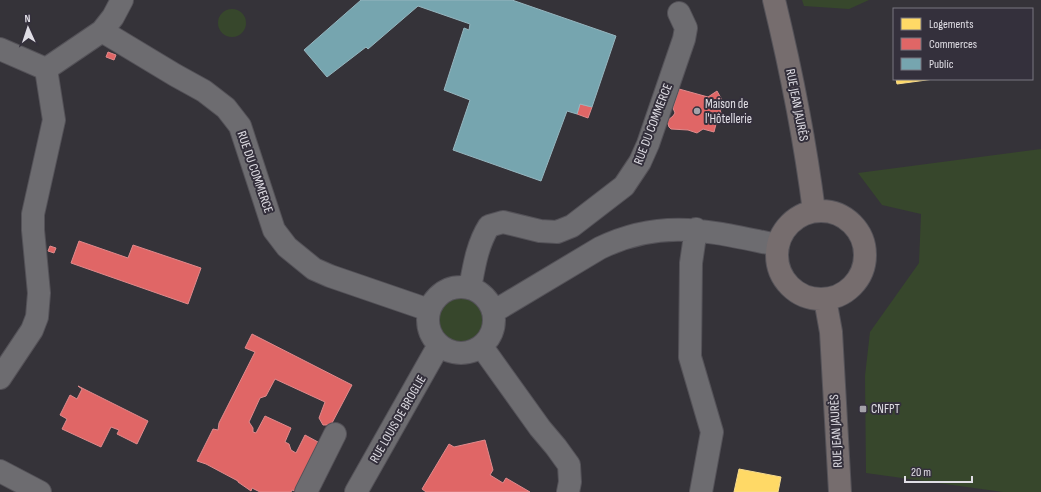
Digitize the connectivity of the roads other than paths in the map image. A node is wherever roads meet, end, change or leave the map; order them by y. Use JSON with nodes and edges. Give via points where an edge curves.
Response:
{"nodes":[{"id":1,"x":122,"y":0,"type":"edge"},
{"id":2,"x":774,"y":0,"type":"edge"},
{"id":3,"x":679,"y":13,"type":"dead end"},
{"id":4,"x":102,"y":31,"type":"junction"},
{"id":5,"x":0,"y":49,"type":"edge"},
{"id":6,"x":46,"y":69,"type":"junction"},
{"id":7,"x":814,"y":211,"type":"junction"},
{"id":8,"x":696,"y":229,"type":"junction"},
{"id":9,"x":778,"y":245,"type":"junction"},
{"id":10,"x":470,"y":288,"type":"junction"},
{"id":11,"x":825,"y":299,"type":"junction"},
{"id":12,"x":429,"y":310,"type":"junction"},
{"id":13,"x":493,"y":312,"type":"junction"},
{"id":14,"x":439,"y":346,"type":"junction"},
{"id":15,"x":482,"y":347,"type":"junction"},
{"id":16,"x":0,"y":378,"type":"edge"},
{"id":17,"x":335,"y":434,"type":"dead end"},
{"id":18,"x":0,"y":471,"type":"edge"},
{"id":19,"x":40,"y":492,"type":"edge"},
{"id":20,"x":306,"y":492,"type":"edge"},
{"id":21,"x":356,"y":492,"type":"edge"},
{"id":22,"x":568,"y":492,"type":"edge"},
{"id":23,"x":701,"y":492,"type":"edge"},
{"id":24,"x":840,"y":492,"type":"edge"}],
"edges":[{"from":1,"to":4,"type":"lane"},
{"from":2,"to":7,"type":"main road","name":"RUE JEAN JAURÈS","via":[[795,95]]},
{"from":3,"to":10,"type":"lane","name":"RUE DU COMMERCE","via":[[686,28],[684,39],[648,144],[624,186],[572,226],[556,232],[503,222],[489,226],[479,248]]},
{"from":4,"to":6,"type":"lane"},
{"from":4,"to":12,"type":"lane","name":"RUE DU COMMERCE","via":[[226,108],[240,126],[274,230],[287,248],[314,269],[330,276]]},
{"from":5,"to":6,"type":"lane"},
{"from":6,"to":16,"type":"lane","via":[[54,120],[33,214],[39,293],[37,317],[32,330]]},
{"from":7,"to":9,"type":"main road","via":[[802,215],[791,223]]},
{"from":7,"to":11,"type":"main road","via":[[842,215],[862,236],[866,249],[865,264],[860,277],[851,288],[839,296]]},
{"from":8,"to":9,"type":"lane"},
{"from":8,"to":13,"type":"lane","via":[[653,231],[616,240]]},
{"from":8,"to":23,"type":"lane","via":[[691,263],[690,357],[712,432]]},
{"from":9,"to":11,"type":"main road","via":[[777,259],[780,272],[788,284],[798,293],[811,298]]},
{"from":10,"to":12,"type":"lane","via":[[448,290],[439,295]]},
{"from":10,"to":13,"type":"lane","via":[[488,301]]},
{"from":11,"to":24,"type":"main road","name":"RUE JEAN JAURÈS","via":[[831,332]]},
{"from":12,"to":14,"type":"lane","via":[[428,325]]},
{"from":13,"to":15,"type":"lane","via":[[495,324],[489,339]]},
{"from":14,"to":15,"type":"lane","via":[[460,354]]},
{"from":14,"to":21,"type":"lane","name":"RUE LOUIS DE BROGLIE"},
{"from":15,"to":22,"type":"lane","via":[[568,465]]},
{"from":17,"to":20,"type":"lane"},
{"from":18,"to":19,"type":"lane"}]}
